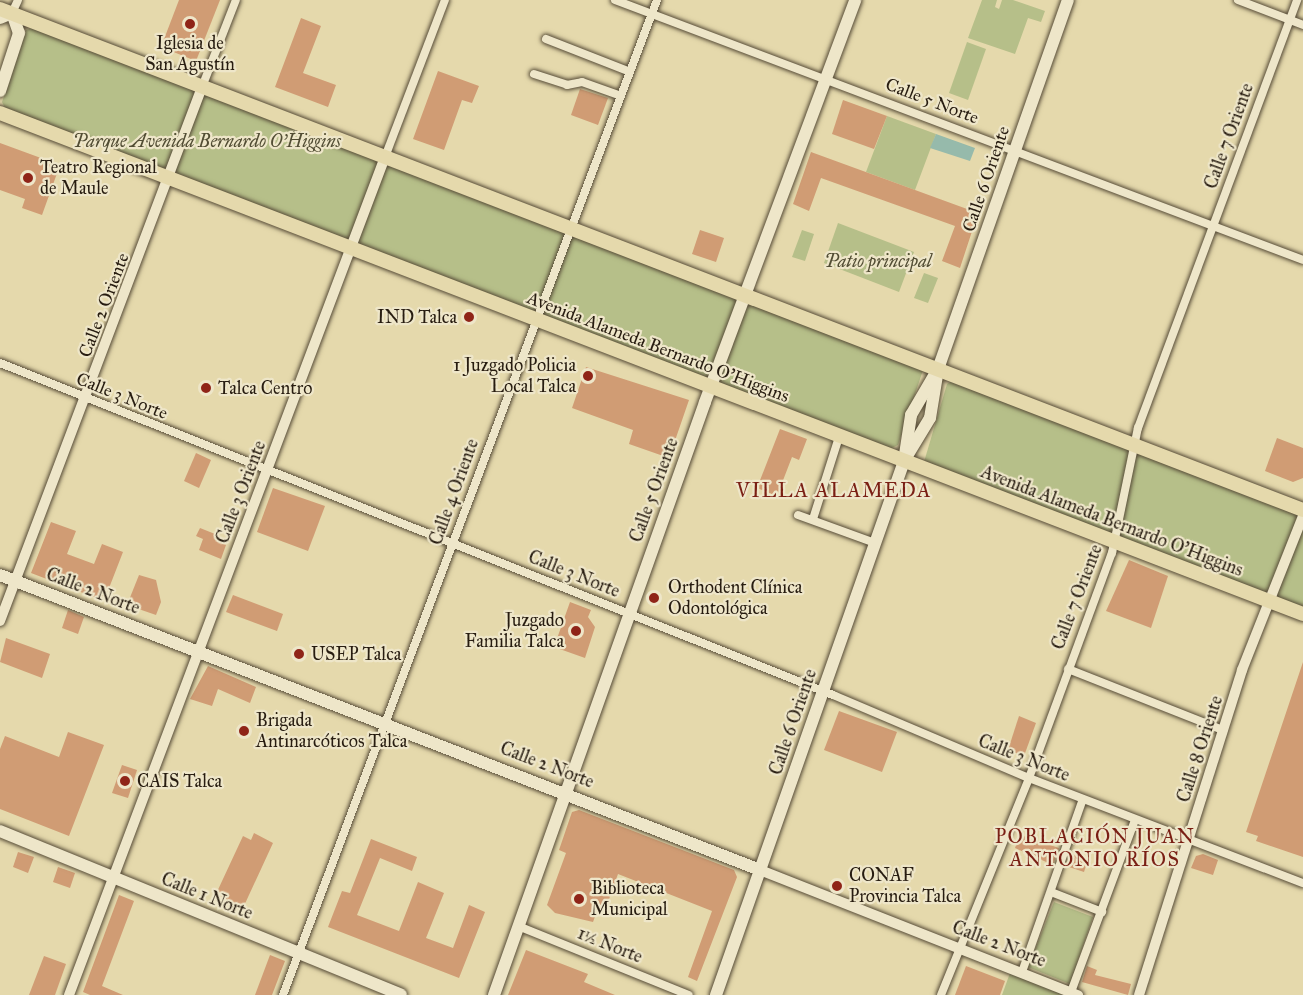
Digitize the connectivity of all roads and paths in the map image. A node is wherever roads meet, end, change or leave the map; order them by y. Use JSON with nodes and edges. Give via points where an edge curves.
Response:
{"nodes":[{"id":1,"x":18,"y":0,"type":"edge"},
{"id":2,"x":236,"y":0,"type":"edge"},
{"id":3,"x":445,"y":0,"type":"edge"},
{"id":4,"x":615,"y":0,"type":"edge"},
{"id":5,"x":657,"y":0,"type":"edge"},
{"id":6,"x":855,"y":0,"type":"edge"},
{"id":7,"x":1068,"y":0,"type":"edge"},
{"id":8,"x":1238,"y":0,"type":"edge"},
{"id":9,"x":1297,"y":0,"type":"edge"},
{"id":10,"x":4,"y":13,"type":"edge"},
{"id":11,"x":652,"y":14,"type":"junction"},
{"id":12,"x":1289,"y":20,"type":"junction"},
{"id":13,"x":1303,"y":25,"type":"edge"},
{"id":14,"x":546,"y":39,"type":"dead end"},
{"id":15,"x":630,"y":72,"type":"junction"},
{"id":16,"x":534,"y":74,"type":"dead end"},
{"id":17,"x":827,"y":77,"type":"junction"},
{"id":18,"x":202,"y":87,"type":"junction"},
{"id":19,"x":0,"y":91,"type":"edge"},
{"id":20,"x":621,"y":96,"type":"junction"},
{"id":21,"x":0,"y":113,"type":"edge"},
{"id":22,"x":1015,"y":151,"type":"junction"},
{"id":23,"x":385,"y":157,"type":"junction"},
{"id":24,"x":169,"y":178,"type":"junction"},
{"id":25,"x":1213,"y":226,"type":"junction"},
{"id":26,"x":571,"y":229,"type":"junction"},
{"id":27,"x":351,"y":248,"type":"junction"},
{"id":28,"x":1303,"y":260,"type":"edge"},
{"id":29,"x":746,"y":296,"type":"junction"},
{"id":30,"x":536,"y":319,"type":"junction"},
{"id":31,"x":0,"y":363,"type":"edge"},
{"id":32,"x":938,"y":369,"type":"junction"},
{"id":33,"x":711,"y":387,"type":"junction"},
{"id":34,"x":86,"y":399,"type":"junction"},
{"id":35,"x":839,"y":437,"type":"junction"},
{"id":36,"x":1134,"y":446,"type":"junction"},
{"id":37,"x":904,"y":461,"type":"junction"},
{"id":38,"x":267,"y":471,"type":"junction"},
{"id":39,"x":1303,"y":510,"type":"edge"},
{"id":40,"x":798,"y":515,"type":"dead end"},
{"id":41,"x":1303,"y":516,"type":"edge"},
{"id":42,"x":813,"y":519,"type":"junction"},
{"id":43,"x":1115,"y":542,"type":"junction"},
{"id":44,"x":875,"y":543,"type":"junction"},
{"id":45,"x":452,"y":544,"type":"junction"},
{"id":46,"x":0,"y":575,"type":"edge"},
{"id":47,"x":15,"y":581,"type":"junction"},
{"id":48,"x":1267,"y":600,"type":"junction"},
{"id":49,"x":629,"y":614,"type":"junction"},
{"id":50,"x":1303,"y":614,"type":"edge"},
{"id":51,"x":0,"y":621,"type":"edge"},
{"id":52,"x":199,"y":651,"type":"junction"},
{"id":53,"x":1068,"y":669,"type":"junction"},
{"id":54,"x":823,"y":690,"type":"junction"},
{"id":55,"x":386,"y":723,"type":"junction"},
{"id":56,"x":1223,"y":730,"type":"junction"},
{"id":57,"x":1029,"y":778,"type":"junction"},
{"id":58,"x":567,"y":792,"type":"junction"},
{"id":59,"x":1083,"y":800,"type":"junction"},
{"id":60,"x":1135,"y":820,"type":"junction"},
{"id":61,"x":0,"y":831,"type":"edge"},
{"id":62,"x":1189,"y":841,"type":"junction"},
{"id":63,"x":760,"y":870,"type":"junction"},
{"id":64,"x":113,"y":877,"type":"junction"},
{"id":65,"x":1303,"y":883,"type":"edge"},
{"id":66,"x":1051,"y":892,"type":"junction"},
{"id":67,"x":1102,"y":912,"type":"junction"},
{"id":68,"x":518,"y":926,"type":"junction"},
{"id":69,"x":959,"y":948,"type":"junction"},
{"id":70,"x":299,"y":952,"type":"junction"},
{"id":71,"x":1022,"y":972,"type":"junction"},
{"id":72,"x":1075,"y":994,"type":"edge"},
{"id":73,"x":69,"y":995,"type":"edge"},
{"id":74,"x":283,"y":995,"type":"edge"},
{"id":75,"x":401,"y":995,"type":"edge"},
{"id":76,"x":494,"y":995,"type":"edge"},
{"id":77,"x":689,"y":995,"type":"edge"},
{"id":78,"x":716,"y":995,"type":"edge"},
{"id":79,"x":941,"y":995,"type":"edge"},
{"id":80,"x":1138,"y":995,"type":"edge"}],
"edges":[{"from":1,"to":10,"type":"street"},
{"from":2,"to":18,"type":"street","name":"Calle 2 Oriente"},
{"from":3,"to":23,"type":"street","name":"Calle 3 Oriente"},
{"from":4,"to":11,"type":"street","name":"Calle 5 Norte"},
{"from":5,"to":11,"type":"street","name":"Calle 4 Oriente"},
{"from":6,"to":17,"type":"main road","name":"Calle 5 Oriente"},
{"from":7,"to":22,"type":"main road","name":"Calle 6 Oriente"},
{"from":8,"to":12,"type":"street"},
{"from":9,"to":12,"type":"street","name":"Calle 7 Oriente"},
{"from":10,"to":18,"type":"main road"},
{"from":10,"to":19,"type":"main road","via":[[19,33]]},
{"from":11,"to":15,"type":"street","name":"Calle 4 Oriente"},
{"from":11,"to":17,"type":"street","name":"Calle 5 Norte"},
{"from":12,"to":13,"type":"street"},
{"from":12,"to":25,"type":"street","name":"Calle 7 Oriente"},
{"from":14,"to":15,"type":"street"},
{"from":15,"to":20,"type":"street","name":"Calle 4 Oriente"},
{"from":16,"to":20,"type":"street","via":[[567,85],[579,81]]},
{"from":17,"to":22,"type":"street","name":"Calle 5 Norte"},
{"from":17,"to":29,"type":"main road","name":"Calle 5 Oriente"},
{"from":18,"to":23,"type":"main road"},
{"from":18,"to":24,"type":"street","name":"Calle 2 Oriente"},
{"from":20,"to":26,"type":"street","name":"Calle 4 Oriente"},
{"from":21,"to":24,"type":"main road","name":"Avenida Alameda Bernardo O'Higgins"},
{"from":22,"to":25,"type":"street","name":"Calle 5 Norte"},
{"from":22,"to":32,"type":"main road","name":"Calle 6 Oriente"},
{"from":23,"to":26,"type":"main road"},
{"from":23,"to":27,"type":"street","name":"Calle 3 Oriente"},
{"from":24,"to":27,"type":"main road","name":"Avenida Alameda Bernardo O'Higgins"},
{"from":24,"to":34,"type":"street","name":"Calle 2 Oriente"},
{"from":25,"to":28,"type":"street","name":"Calle 5 Norte"},
{"from":25,"to":36,"type":"street","name":"Calle 7 Oriente"},
{"from":26,"to":29,"type":"main road"},
{"from":26,"to":30,"type":"street","name":"Calle 4 Oriente"},
{"from":27,"to":30,"type":"main road","name":"Avenida Alameda Bernardo O'Higgins"},
{"from":27,"to":38,"type":"street","name":"Calle 3 Oriente"},
{"from":29,"to":32,"type":"main road"},
{"from":29,"to":33,"type":"main road","name":"Calle 5 Oriente"},
{"from":30,"to":33,"type":"main road","name":"Avenida Alameda Bernardo O'Higgins"},
{"from":30,"to":45,"type":"street","name":"Calle 4 Oriente"},
{"from":31,"to":34,"type":"street","name":"Calle 3 Norte"},
{"from":32,"to":36,"type":"main road"},
{"from":32,"to":37,"type":"main road","name":"Calle 6 Oriente","via":[[930,418]]},
{"from":32,"to":37,"type":"main road","name":"Calle 6 Oriente","via":[[910,415]]},
{"from":33,"to":35,"type":"main road","name":"Avenida Alameda Bernardo O'Higgins"},
{"from":33,"to":49,"type":"main road","name":"Calle 5 Oriente"},
{"from":34,"to":38,"type":"street","name":"Calle 3 Norte"},
{"from":34,"to":47,"type":"street","name":"Calle 2 Oriente"},
{"from":35,"to":37,"type":"main road","name":"Avenida Alameda Bernardo O'Higgins"},
{"from":35,"to":42,"type":"street"},
{"from":36,"to":39,"type":"main road"},
{"from":36,"to":43,"type":"street","name":"Calle 7 Oriente"},
{"from":37,"to":43,"type":"main road","name":"Avenida Alameda Bernardo O'Higgins"},
{"from":37,"to":44,"type":"main road","name":"Calle 6 Oriente"},
{"from":38,"to":45,"type":"street","name":"Calle 3 Norte"},
{"from":38,"to":52,"type":"street","name":"Calle 3 Oriente"},
{"from":40,"to":42,"type":"street"},
{"from":41,"to":48,"type":"street","name":"Calle 8 Oriente"},
{"from":42,"to":44,"type":"street"},
{"from":43,"to":48,"type":"main road","name":"Avenida Alameda Bernardo O'Higgins"},
{"from":43,"to":53,"type":"street","name":"Calle 7 Oriente"},
{"from":44,"to":54,"type":"main road","name":"Calle 6 Oriente"},
{"from":45,"to":49,"type":"street","name":"Calle 3 Norte"},
{"from":45,"to":55,"type":"street","name":"Calle 4 Oriente"},
{"from":46,"to":47,"type":"main road","name":"Calle 2 Norte"},
{"from":47,"to":51,"type":"street","name":"Calle 2 Oriente"},
{"from":47,"to":52,"type":"main road","name":"Calle 2 Norte"},
{"from":48,"to":50,"type":"main road","name":"Avenida Alameda Bernardo O'Higgins"},
{"from":48,"to":56,"type":"street","name":"Calle 8 Oriente"},
{"from":49,"to":54,"type":"street","name":"Calle 3 Norte"},
{"from":49,"to":58,"type":"main road","name":"Calle 5 Oriente"},
{"from":52,"to":55,"type":"main road","name":"Calle 2 Norte"},
{"from":52,"to":64,"type":"street","name":"Calle 3 Oriente"},
{"from":53,"to":56,"type":"street"},
{"from":53,"to":57,"type":"street","name":"Calle 7 Oriente"},
{"from":54,"to":57,"type":"street","name":"Calle 3 Norte"},
{"from":54,"to":63,"type":"main road","name":"Calle 6 Oriente"},
{"from":55,"to":58,"type":"main road","name":"Calle 2 Norte"},
{"from":55,"to":70,"type":"street","name":"Calle 4 Oriente"},
{"from":56,"to":62,"type":"street","name":"Calle 8 Oriente"},
{"from":57,"to":59,"type":"street","name":"Calle 3 Norte"},
{"from":57,"to":69,"type":"street","name":"Calle 7 Oriente"},
{"from":58,"to":63,"type":"main road","name":"Calle 2 Norte"},
{"from":58,"to":68,"type":"main road","name":"Calle 5 Oriente"},
{"from":59,"to":60,"type":"street","name":"Calle 3 Norte"},
{"from":59,"to":66,"type":"street"},
{"from":60,"to":62,"type":"street","name":"Calle 3 Norte"},
{"from":60,"to":67,"type":"street"},
{"from":61,"to":64,"type":"main road","name":"Calle 1 Norte"},
{"from":62,"to":65,"type":"street","name":"Calle 3 Norte"},
{"from":62,"to":80,"type":"street","name":"Calle 8 Oriente"},
{"from":63,"to":69,"type":"street","name":"Calle 2 Norte"},
{"from":63,"to":78,"type":"main road","name":"Calle 6 Oriente"},
{"from":64,"to":70,"type":"main road","name":"Calle 1 Norte"},
{"from":64,"to":73,"type":"street","name":"Calle 3 Oriente"},
{"from":66,"to":67,"type":"street"},
{"from":66,"to":71,"type":"street"},
{"from":67,"to":72,"type":"street"},
{"from":68,"to":76,"type":"main road","name":"Calle 5 Oriente"},
{"from":68,"to":77,"type":"street","name":"1½ Norte"},
{"from":69,"to":71,"type":"street","name":"Calle 2 Norte"},
{"from":69,"to":79,"type":"street","name":"Calle 7 Oriente"},
{"from":70,"to":74,"type":"street","name":"Calle 4 Oriente"},
{"from":70,"to":75,"type":"main road","name":"Calle 1 Norte"},
{"from":71,"to":72,"type":"street","name":"Calle 2 Norte"}]}
